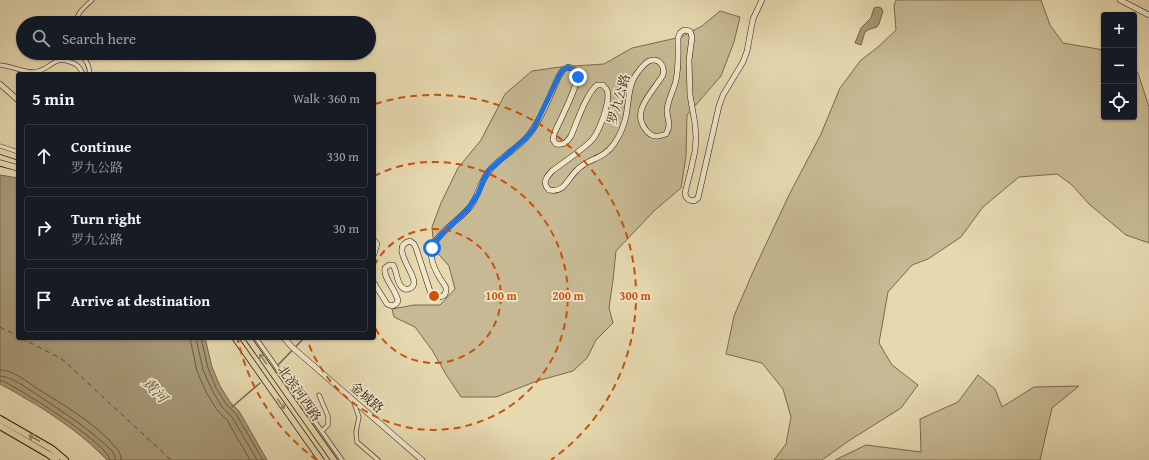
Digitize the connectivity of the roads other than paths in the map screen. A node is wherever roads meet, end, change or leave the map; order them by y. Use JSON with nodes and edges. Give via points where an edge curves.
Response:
{"nodes":[{"id":1,"x":92,"y":0,"type":"edge"},
{"id":2,"x":762,"y":0,"type":"edge"},
{"id":3,"x":1120,"y":0,"type":"edge"},
{"id":4,"x":1149,"y":15,"type":"edge"},
{"id":5,"x":78,"y":16,"type":"edge"},
{"id":6,"x":58,"y":60,"type":"edge"},
{"id":7,"x":67,"y":60,"type":"edge"},
{"id":8,"x":85,"y":60,"type":"edge"},
{"id":9,"x":0,"y":64,"type":"edge"},
{"id":10,"x":34,"y":72,"type":"edge"},
{"id":11,"x":34,"y":72,"type":"edge"},
{"id":12,"x":82,"y":72,"type":"edge"},
{"id":13,"x":90,"y":72,"type":"edge"},
{"id":14,"x":0,"y":84,"type":"edge"},
{"id":15,"x":16,"y":98,"type":"edge"},
{"id":16,"x":0,"y":146,"type":"edge"},
{"id":17,"x":0,"y":151,"type":"edge"},
{"id":18,"x":16,"y":151,"type":"edge"},
{"id":19,"x":16,"y":156,"type":"edge"},
{"id":20,"x":0,"y":163,"type":"edge"},
{"id":21,"x":16,"y":167,"type":"edge"},
{"id":22,"x":376,"y":286,"type":"edge"},
{"id":23,"x":236,"y":340,"type":"edge"},
{"id":24,"x":249,"y":340,"type":"edge"},
{"id":25,"x":257,"y":340,"type":"edge"},
{"id":26,"x":286,"y":340,"type":"edge"},
{"id":27,"x":319,"y":395,"type":"dead end"},
{"id":28,"x":353,"y":400,"type":"junction"},
{"id":29,"x":0,"y":419,"type":"edge"},
{"id":30,"x":0,"y":426,"type":"edge"},
{"id":31,"x":322,"y":431,"type":"junction"},
{"id":32,"x":56,"y":460,"type":"edge"},
{"id":33,"x":65,"y":460,"type":"edge"},
{"id":34,"x":321,"y":460,"type":"edge"},
{"id":35,"x":334,"y":460,"type":"edge"},
{"id":36,"x":342,"y":460,"type":"edge"},
{"id":37,"x":378,"y":460,"type":"edge"},
{"id":38,"x":422,"y":460,"type":"edge"}],
"edges":[{"from":1,"to":5,"type":"street"},
{"from":2,"to":22,"type":"street","name":"罗九公路","via":[[753,19],[743,62],[719,106],[698,198],[694,201],[689,200],[685,193],[692,169],[696,138],[689,75],[692,37],[690,31],[684,30],[678,38],[677,73],[667,110],[669,129],[666,134],[658,137],[648,133],[640,118],[644,102],[664,69],[656,60],[650,61],[637,73],[633,81],[624,125],[608,151],[581,165],[560,190],[549,190],[545,182],[547,177],[592,140],[606,107],[607,90],[603,85],[598,85],[593,88],[566,142],[562,145],[556,144],[553,140],[554,134],[578,77],[574,69],[568,67],[559,76],[534,128],[489,170],[468,209],[444,232],[432,248],[435,270],[446,287],[443,296],[435,297],[431,294],[416,248],[410,241],[402,246],[402,252],[413,278],[412,287],[401,287],[393,265],[385,268],[384,272],[397,295],[396,304],[387,304]]},
{"from":3,"to":4,"type":"street"},
{"from":6,"to":11,"type":"street","via":[[43,70]]},
{"from":7,"to":12,"type":"street","via":[[75,63]]},
{"from":8,"to":13,"type":"street"},
{"from":9,"to":10,"type":"street"},
{"from":14,"to":15,"type":"street"},
{"from":16,"to":18,"type":"street"},
{"from":17,"to":19,"type":"main road"},
{"from":20,"to":21,"type":"main road"},
{"from":23,"to":34,"type":"main road","name":"北滨河西路","one_way":true},
{"from":35,"to":24,"type":"main road","name":"北滨河西路","one_way":true},
{"from":25,"to":31,"type":"street"},
{"from":26,"to":28,"type":"street","name":"金城路"},
{"from":27,"to":31,"type":"street","via":[[328,416],[328,425]]},
{"from":28,"to":37,"type":"street","via":[[359,417],[357,442]]},
{"from":28,"to":38,"type":"street","name":"金城路"},
{"from":33,"to":29,"type":"highway","one_way":true,"via":[[52,449]]},
{"from":30,"to":32,"type":"highway"},
{"from":31,"to":36,"type":"street"}]}
